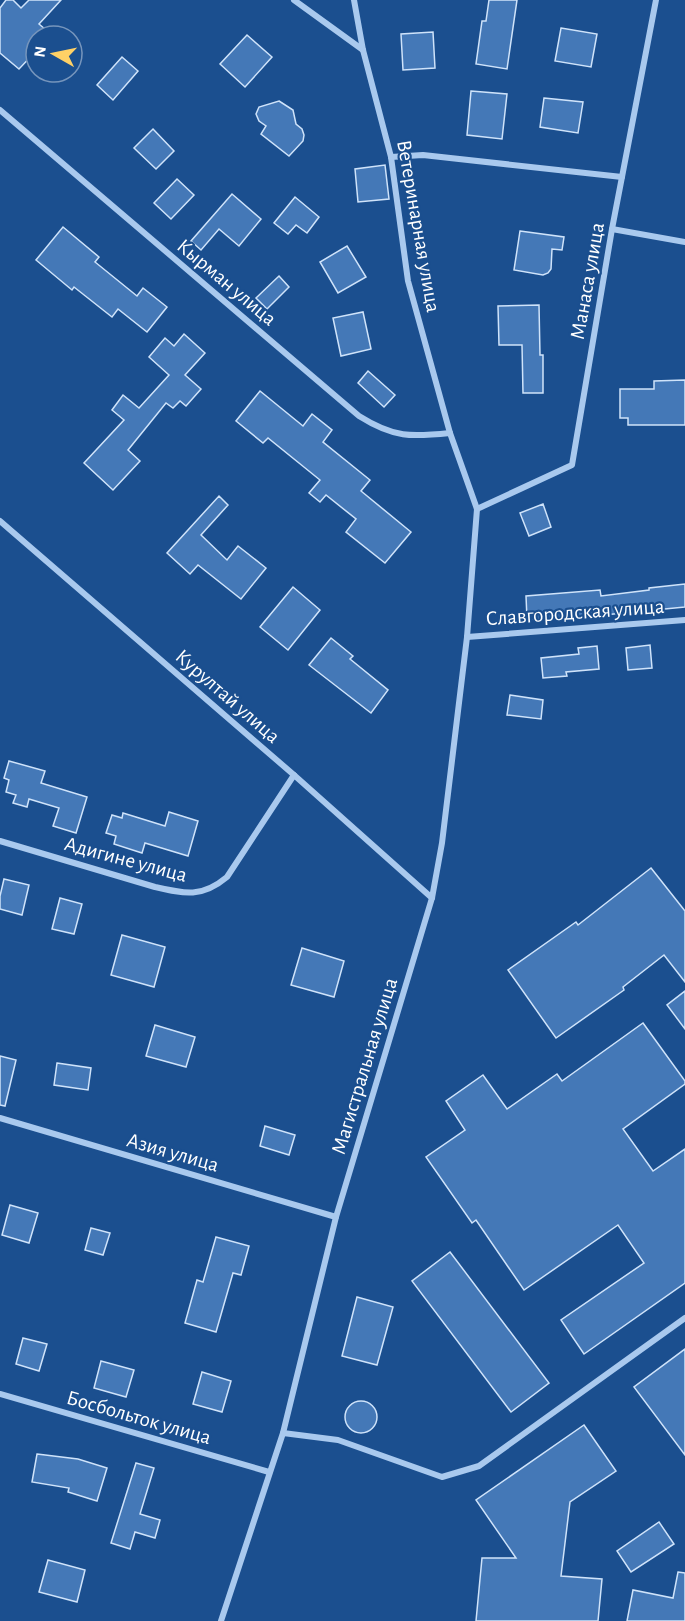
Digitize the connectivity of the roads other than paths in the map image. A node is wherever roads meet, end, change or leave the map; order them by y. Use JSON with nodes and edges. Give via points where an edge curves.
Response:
{"nodes":[{"id":1,"x":294,"y":0,"type":"edge"},
{"id":2,"x":354,"y":0,"type":"edge"},
{"id":3,"x":656,"y":0,"type":"edge"},
{"id":4,"x":363,"y":51,"type":"junction"},
{"id":5,"x":0,"y":110,"type":"edge"},
{"id":6,"x":391,"y":157,"type":"junction"},
{"id":7,"x":622,"y":177,"type":"junction"},
{"id":8,"x":612,"y":229,"type":"junction"},
{"id":9,"x":685,"y":242,"type":"edge"},
{"id":10,"x":450,"y":433,"type":"junction"},
{"id":11,"x":477,"y":508,"type":"junction"},
{"id":12,"x":0,"y":521,"type":"edge"},
{"id":13,"x":685,"y":620,"type":"edge"},
{"id":14,"x":467,"y":637,"type":"junction"},
{"id":15,"x":294,"y":775,"type":"junction"},
{"id":16,"x":0,"y":841,"type":"edge"},
{"id":17,"x":432,"y":898,"type":"junction"},
{"id":18,"x":0,"y":1118,"type":"edge"},
{"id":19,"x":336,"y":1217,"type":"junction"},
{"id":20,"x":685,"y":1318,"type":"edge"},
{"id":21,"x":0,"y":1394,"type":"edge"},
{"id":22,"x":283,"y":1433,"type":"junction"},
{"id":23,"x":270,"y":1472,"type":"junction"},
{"id":24,"x":221,"y":1621,"type":"edge"}],
"edges":[{"from":1,"to":4,"type":"street"},
{"from":2,"to":4,"type":"street","name":"Ветеринарная улица"},
{"from":3,"to":7,"type":"street","name":"Манаса улица"},
{"from":4,"to":6,"type":"street","name":"Ветеринарная улица"},
{"from":5,"to":10,"type":"street","name":"Кырман улица","via":[[359,416],[397,434]]},
{"from":6,"to":7,"type":"street","via":[[423,155]]},
{"from":6,"to":10,"type":"street","name":"Ветеринарная улица","via":[[408,281]]},
{"from":7,"to":8,"type":"street","name":"Манаса улица"},
{"from":8,"to":9,"type":"street"},
{"from":8,"to":11,"type":"street","name":"Манаса улица","via":[[572,465]]},
{"from":10,"to":11,"type":"street","name":"Ветеринарная улица"},
{"from":11,"to":14,"type":"street","name":"Магистральная улица"},
{"from":12,"to":15,"type":"street","name":"Курултай улица"},
{"from":13,"to":14,"type":"street","name":"Славгородская улица"},
{"from":14,"to":17,"type":"street","name":"Магистральная улица"},
{"from":15,"to":16,"type":"street","name":"Адигине улица","via":[[227,877],[202,893],[155,887]]},
{"from":15,"to":17,"type":"street","name":"Курултай улица"},
{"from":17,"to":19,"type":"street","name":"Магистральная улица"},
{"from":18,"to":19,"type":"street","name":"Азия улица"},
{"from":19,"to":22,"type":"street","name":"Магистральная улица"},
{"from":20,"to":22,"type":"street","via":[[479,1466],[442,1477],[338,1440]]},
{"from":21,"to":23,"type":"street","name":"Босбольток улица"},
{"from":22,"to":23,"type":"street","name":"Магистральная улица"},
{"from":23,"to":24,"type":"street","name":"Магистральная улица"}]}
